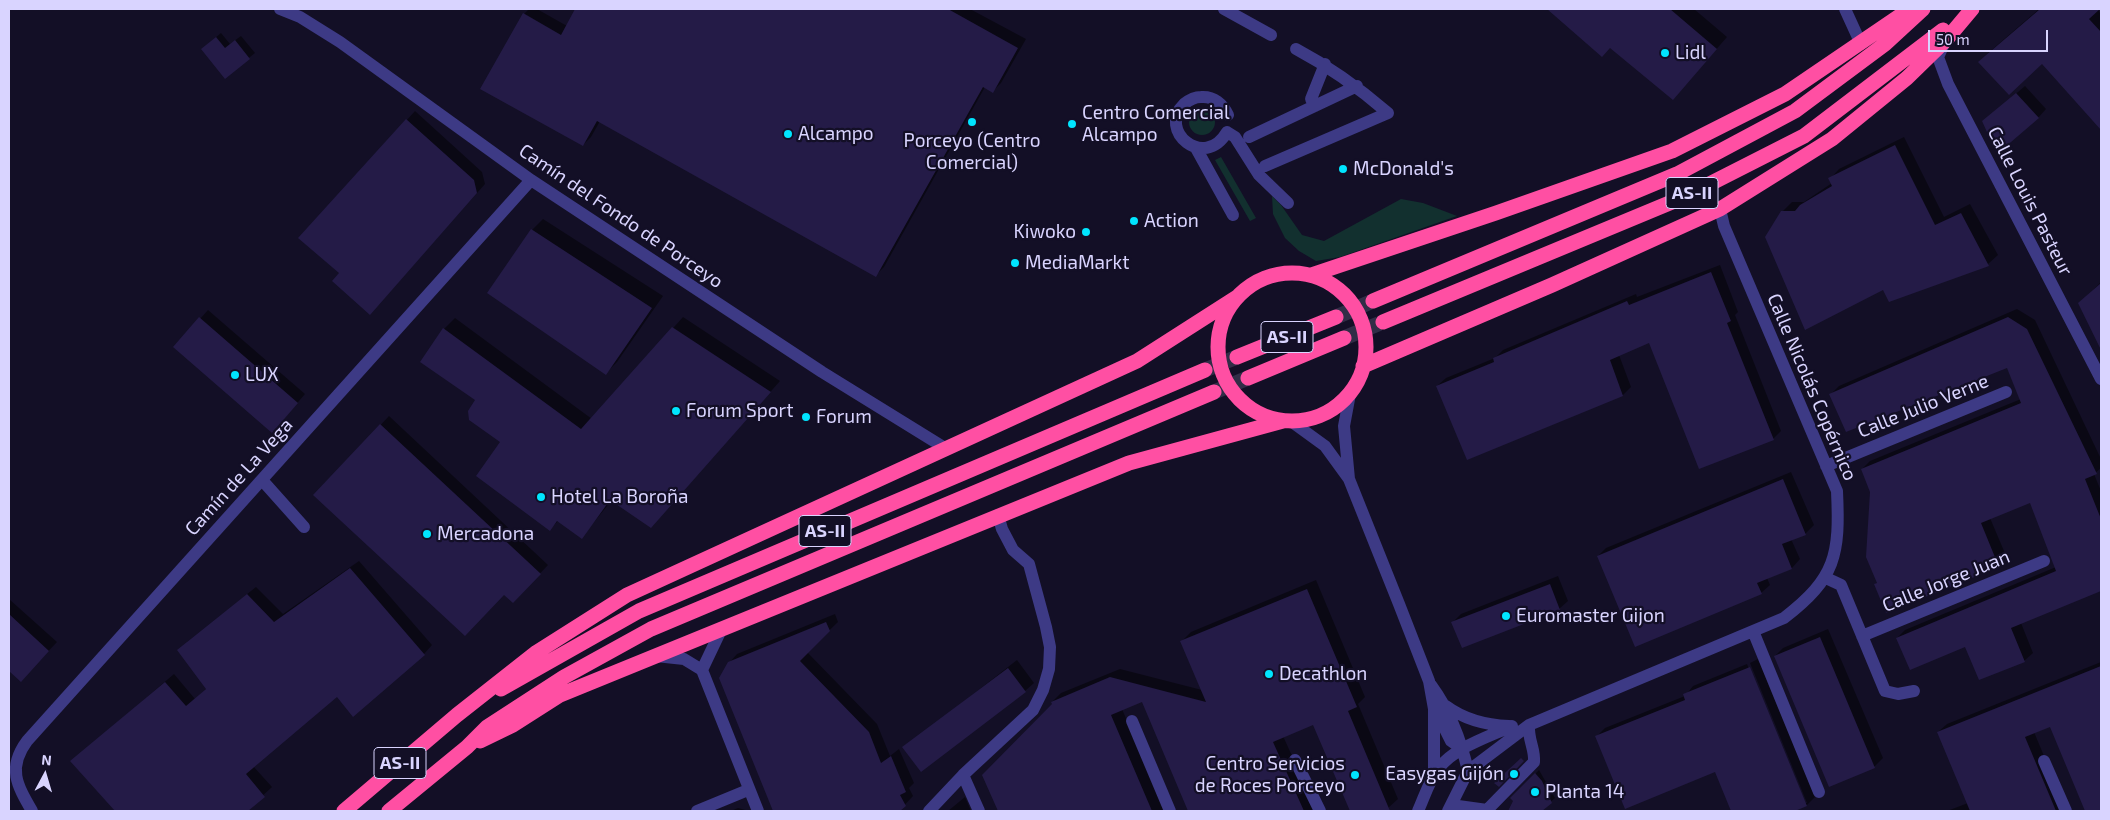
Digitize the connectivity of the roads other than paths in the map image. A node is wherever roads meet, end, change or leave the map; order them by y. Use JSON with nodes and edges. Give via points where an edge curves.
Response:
{"nodes":[{"id":1,"x":280,"y":9,"type":"edge"},
{"id":2,"x":1224,"y":9,"type":"edge"},
{"id":3,"x":1844,"y":9,"type":"edge"},
{"id":4,"x":1910,"y":9,"type":"edge"},
{"id":5,"x":1923,"y":9,"type":"edge"},
{"id":6,"x":1971,"y":9,"type":"edge"},
{"id":7,"x":1271,"y":35,"type":"dead end"},
{"id":8,"x":1946,"y":40,"type":"junction"},
{"id":9,"x":1861,"y":44,"type":"junction"},
{"id":10,"x":1296,"y":49,"type":"dead end"},
{"id":11,"x":1325,"y":64,"type":"junction"},
{"id":12,"x":1357,"y":86,"type":"junction"},
{"id":13,"x":1315,"y":106,"type":"junction"},
{"id":14,"x":1228,"y":115,"type":"dead end"},
{"id":15,"x":1249,"y":138,"type":"dead end"},
{"id":16,"x":1196,"y":148,"type":"junction"},
{"id":17,"x":1265,"y":166,"type":"dead end"},
{"id":18,"x":531,"y":180,"type":"junction"},
{"id":19,"x":1288,"y":203,"type":"dead end"},
{"id":20,"x":1720,"y":209,"type":"junction"},
{"id":21,"x":1233,"y":215,"type":"dead end"},
{"id":22,"x":1311,"y":275,"type":"junction"},
{"id":23,"x":1237,"y":297,"type":"junction"},
{"id":24,"x":1373,"y":301,"type":"tunnel mouth"},
{"id":25,"x":1336,"y":317,"type":"tunnel mouth"},
{"id":26,"x":1383,"y":322,"type":"tunnel mouth"},
{"id":27,"x":1344,"y":338,"type":"tunnel mouth"},
{"id":28,"x":1238,"y":357,"type":"tunnel mouth"},
{"id":29,"x":1363,"y":366,"type":"junction"},
{"id":30,"x":1205,"y":370,"type":"tunnel mouth"},
{"id":31,"x":1248,"y":378,"type":"tunnel mouth"},
{"id":32,"x":2101,"y":378,"type":"edge"},
{"id":33,"x":1214,"y":392,"type":"tunnel mouth"},
{"id":34,"x":2006,"y":392,"type":"dead end"},
{"id":35,"x":1350,"y":394,"type":"junction"},
{"id":36,"x":1288,"y":421,"type":"junction"},
{"id":37,"x":944,"y":448,"type":"junction"},
{"id":38,"x":1826,"y":466,"type":"junction"},
{"id":39,"x":1349,"y":479,"type":"junction"},
{"id":40,"x":262,"y":480,"type":"junction"},
{"id":41,"x":998,"y":515,"type":"junction"},
{"id":42,"x":304,"y":527,"type":"dead end"},
{"id":43,"x":2044,"y":561,"type":"dead end"},
{"id":44,"x":1826,"y":578,"type":"junction"},
{"id":45,"x":722,"y":628,"type":"junction"},
{"id":46,"x":1753,"y":631,"type":"junction"},
{"id":47,"x":1862,"y":636,"type":"junction"},
{"id":48,"x":656,"y":656,"type":"junction"},
{"id":49,"x":702,"y":670,"type":"junction"},
{"id":50,"x":1914,"y":691,"type":"dead end"},
{"id":51,"x":1440,"y":707,"type":"junction"},
{"id":52,"x":457,"y":715,"type":"junction"},
{"id":53,"x":1132,"y":721,"type":"dead end"},
{"id":54,"x":1528,"y":725,"type":"junction"},
{"id":55,"x":1512,"y":726,"type":"junction"},
{"id":56,"x":467,"y":747,"type":"junction"},
{"id":57,"x":1463,"y":750,"type":"junction"},
{"id":58,"x":1482,"y":758,"type":"junction"},
{"id":59,"x":1295,"y":760,"type":"dead end"},
{"id":60,"x":2044,"y":761,"type":"dead end"},
{"id":61,"x":12,"y":769,"type":"edge"},
{"id":62,"x":1468,"y":771,"type":"junction"},
{"id":63,"x":963,"y":775,"type":"junction"},
{"id":64,"x":1434,"y":776,"type":"junction"},
{"id":65,"x":748,"y":790,"type":"junction"},
{"id":66,"x":1819,"y":792,"type":"dead end"},
{"id":67,"x":1449,"y":808,"type":"edge"},
{"id":68,"x":32,"y":811,"type":"edge"},
{"id":69,"x":344,"y":811,"type":"edge"},
{"id":70,"x":389,"y":811,"type":"edge"},
{"id":71,"x":697,"y":811,"type":"edge"},
{"id":72,"x":758,"y":811,"type":"edge"},
{"id":73,"x":929,"y":811,"type":"edge"},
{"id":74,"x":978,"y":811,"type":"edge"},
{"id":75,"x":1170,"y":811,"type":"edge"},
{"id":76,"x":1320,"y":811,"type":"edge"},
{"id":77,"x":1418,"y":811,"type":"edge"},
{"id":78,"x":2066,"y":811,"type":"edge"}],
"edges":[{"from":1,"to":18,"type":"street","name":"Camín del Fondo de Porceyo","via":[[300,17],[340,42]]},
{"from":2,"to":7,"type":"street"},
{"from":3,"to":9,"type":"street"},
{"from":4,"to":9,"type":"highway"},
{"from":5,"to":24,"type":"highway","number":"AS-II","via":[[1885,44],[1795,111],[1677,174]]},
{"from":6,"to":8,"type":"highway"},
{"from":6,"to":26,"type":"highway","number":"AS-II","via":[[1804,136],[1684,197]]},
{"from":8,"to":20,"type":"highway","via":[[1832,139]]},
{"from":8,"to":32,"type":"street","name":"Calle Louis Pasteur","via":[[1938,57],[1948,84]]},
{"from":9,"to":22,"type":"highway","via":[[1785,94],[1672,151]]},
{"from":10,"to":11,"type":"street"},
{"from":11,"to":12,"type":"street"},
{"from":11,"to":13,"type":"street","via":[[1312,100]]},
{"from":12,"to":13,"type":"street"},
{"from":12,"to":17,"type":"street","via":[[1388,113]]},
{"from":13,"to":15,"type":"street"},
{"from":14,"to":16,"type":"street","via":[[1211,98],[1187,102],[1177,114],[1177,140]]},
{"from":16,"to":19,"type":"street","via":[[1215,146],[1227,132],[1235,137],[1259,175]]},
{"from":16,"to":21,"type":"street"},
{"from":18,"to":37,"type":"street","name":"Camín del Fondo de Porceyo"},
{"from":18,"to":40,"type":"street","name":"Camín de La Vega"},
{"from":20,"to":29,"type":"highway","via":[[1552,286]]},
{"from":20,"to":38,"type":"street","name":"Calle Nicolás Copérnico","via":[[1724,226]]},
{"from":22,"to":23,"type":"highway","via":[[1289,272],[1271,275],[1247,286]]},
{"from":22,"to":29,"type":"highway","via":[[1343,292],[1358,313],[1365,336]]},
{"from":23,"to":36,"type":"highway","via":[[1223,320],[1218,361],[1222,375],[1243,402],[1258,412]]},
{"from":23,"to":37,"type":"highway","via":[[1137,361]]},
{"from":25,"to":28,"type":"highway","number":"AS-II"},
{"from":27,"to":31,"type":"highway","number":"AS-II"},
{"from":29,"to":35,"type":"highway"},
{"from":30,"to":52,"type":"highway","number":"AS-II","via":[[639,611]]},
{"from":33,"to":56,"type":"highway","number":"AS-II","via":[[651,630],[564,677],[487,727]]},
{"from":34,"to":38,"type":"street","name":"Calle Julio Verne"},
{"from":35,"to":36,"type":"highway","via":[[1333,409]]},
{"from":35,"to":39,"type":"street","via":[[1344,426]]},
{"from":36,"to":39,"type":"street","via":[[1325,446]]},
{"from":36,"to":41,"type":"highway","via":[[1129,463]]},
{"from":37,"to":52,"type":"highway","via":[[627,595],[537,652]]},
{"from":38,"to":44,"type":"street","name":"Calle Nicolás Copérnico","via":[[1837,491],[1838,518],[1836,548]]},
{"from":39,"to":51,"type":"street"},
{"from":40,"to":42,"type":"street"},
{"from":40,"to":61,"type":"street","name":"Camín de La Vega","via":[[27,741]]},
{"from":41,"to":45,"type":"highway"},
{"from":41,"to":63,"type":"street","via":[[1013,550],[1029,564],[1050,647],[1049,670],[1033,710]]},
{"from":43,"to":47,"type":"street","name":"Calle Jorge Juan"},
{"from":44,"to":46,"type":"street","name":"Calle Nicolás Copérnico","via":[[1808,599],[1784,618]]},
{"from":44,"to":47,"type":"street","via":[[1841,585]]},
{"from":45,"to":48,"type":"highway"},
{"from":45,"to":49,"type":"street"},
{"from":46,"to":54,"type":"street","name":"Calle Nicolás Copérnico"},
{"from":46,"to":66,"type":"street"},
{"from":47,"to":50,"type":"street","via":[[1885,691],[1898,694]]},
{"from":48,"to":49,"type":"street","via":[[684,659]]},
{"from":48,"to":56,"type":"highway","via":[[560,695],[513,725]]},
{"from":49,"to":65,"type":"street"},
{"from":51,"to":55,"type":"street","name":"Calle Nicolás Copérnico","via":[[1486,725]]},
{"from":51,"to":57,"type":"street"},
{"from":51,"to":64,"type":"street"},
{"from":52,"to":69,"type":"highway","number":"AS-II"},
{"from":53,"to":75,"type":"street"},
{"from":54,"to":55,"type":"street","name":"Calle Nicolás Copérnico"},
{"from":54,"to":58,"type":"street","name":"Calle Nicolás Copérnico"},
{"from":54,"to":67,"type":"street","via":[[1534,762],[1487,810]]},
{"from":55,"to":57,"type":"street","name":"Calle Nicolás Copérnico"},
{"from":56,"to":70,"type":"highway","number":"AS-II"},
{"from":57,"to":58,"type":"street"},
{"from":57,"to":62,"type":"street"},
{"from":57,"to":64,"type":"street","name":"Calle Nicolás Copérnico","via":[[1449,759]]},
{"from":58,"to":62,"type":"street","name":"Calle Nicolás Copérnico"},
{"from":59,"to":76,"type":"street"},
{"from":60,"to":78,"type":"street"},
{"from":61,"to":68,"type":"street","name":"Camín de La Vega"},
{"from":62,"to":67,"type":"street"},
{"from":63,"to":73,"type":"street"},
{"from":63,"to":74,"type":"street"},
{"from":64,"to":77,"type":"street"},
{"from":65,"to":71,"type":"street"},
{"from":65,"to":72,"type":"street"}]}
